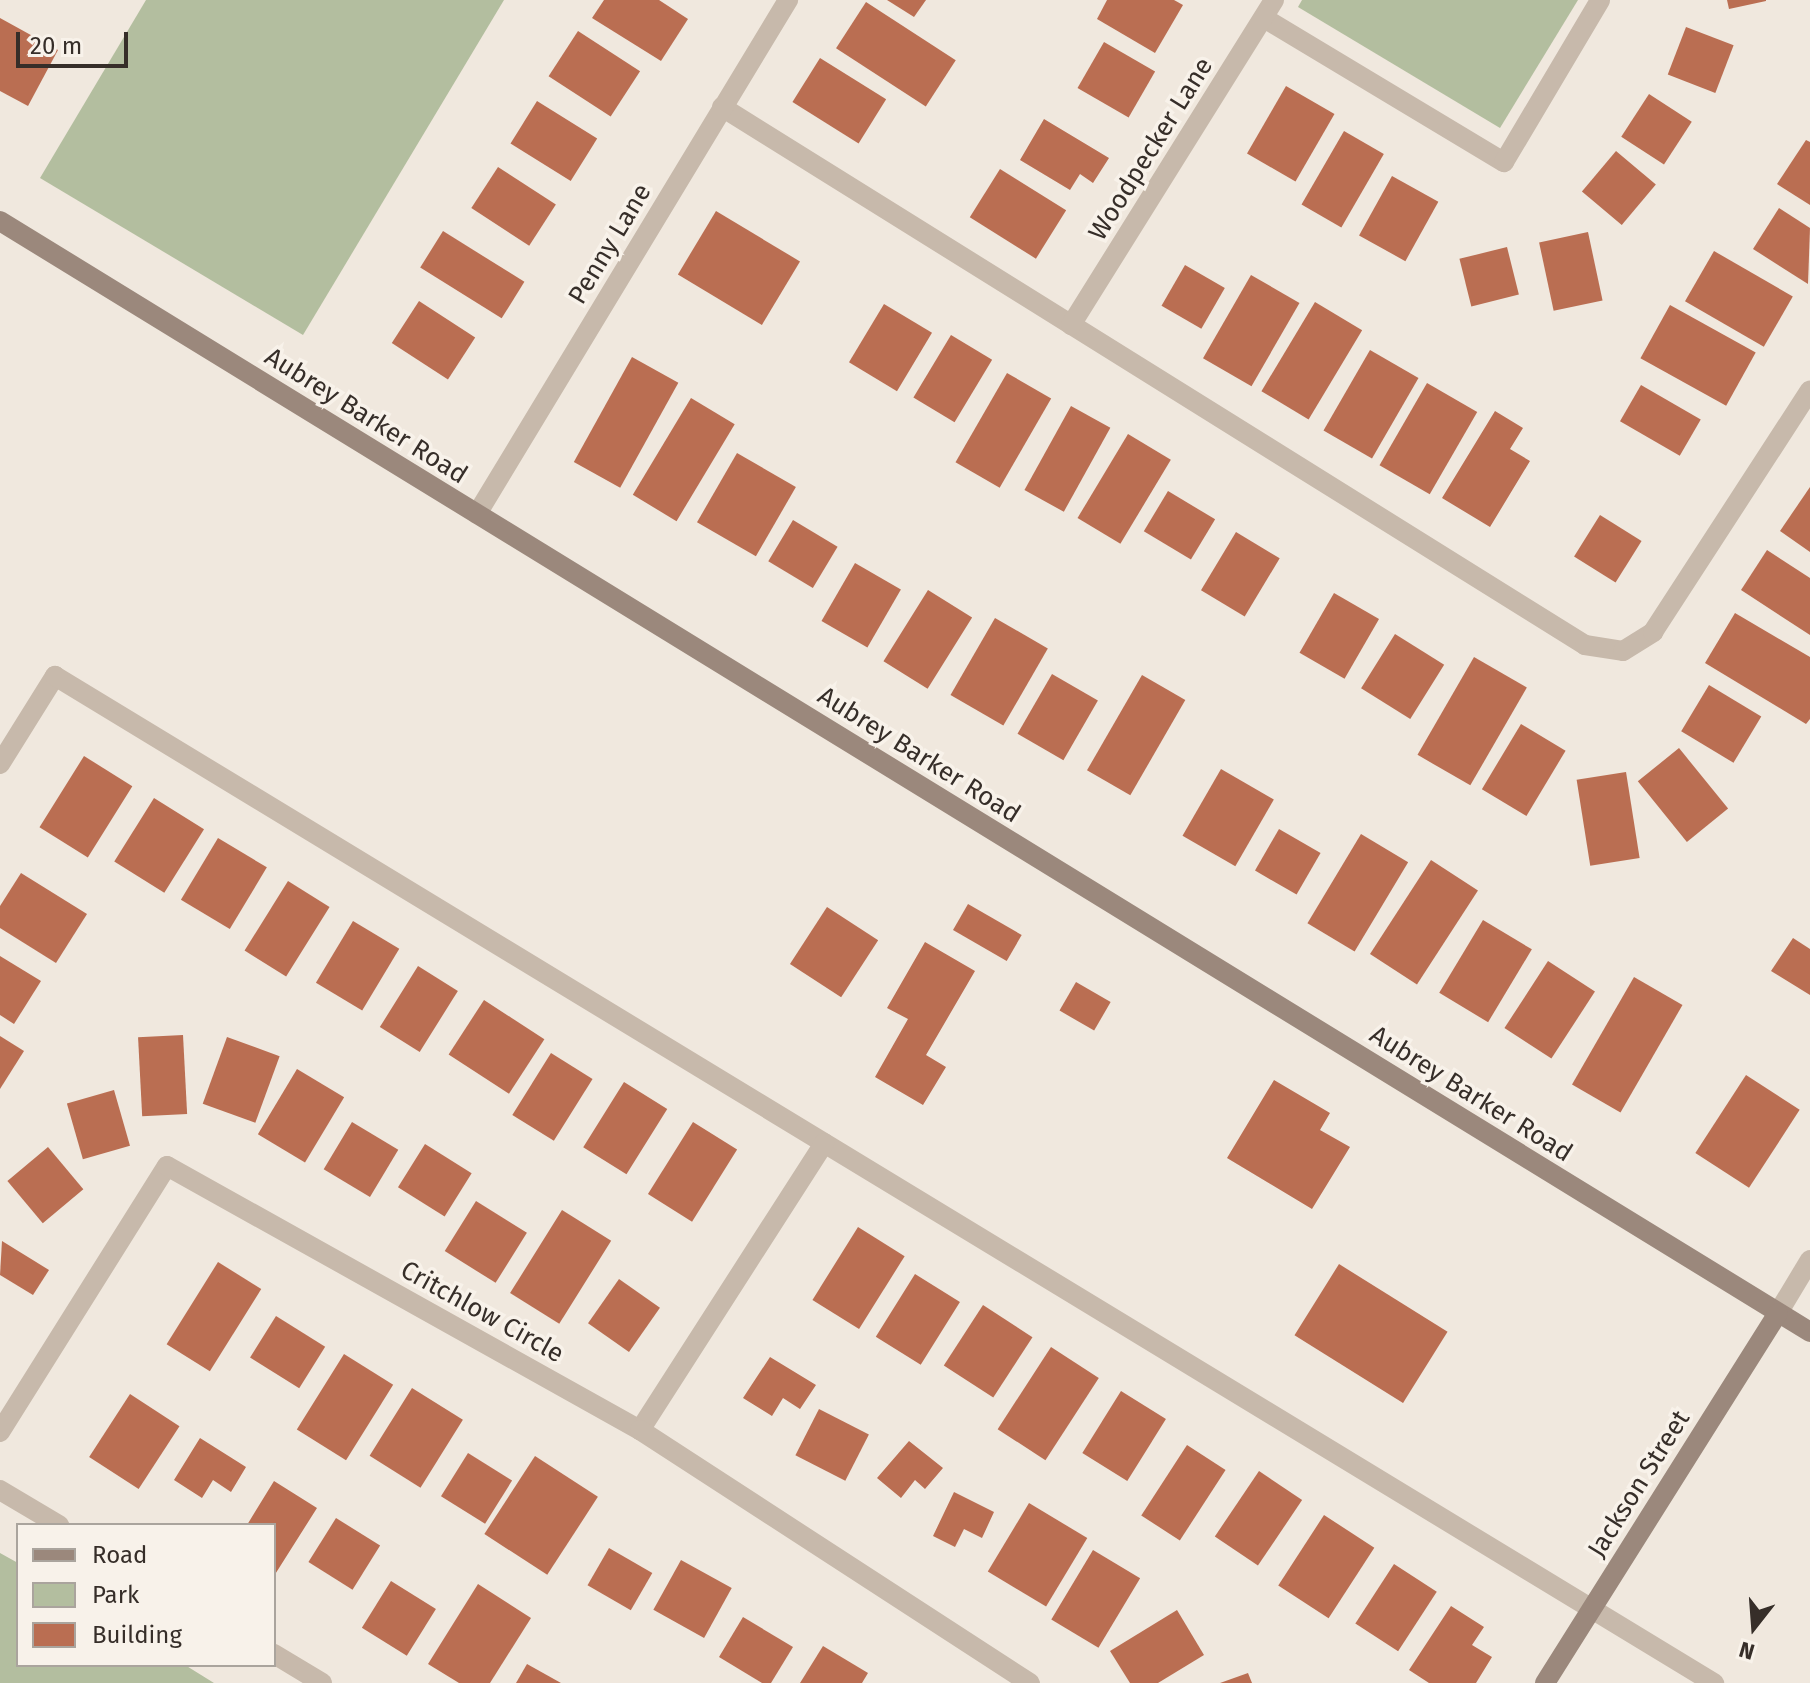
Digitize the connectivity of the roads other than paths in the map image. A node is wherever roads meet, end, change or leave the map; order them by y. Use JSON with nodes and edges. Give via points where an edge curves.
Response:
{"nodes":[{"id":1,"x":788,"y":0,"type":"edge"},
{"id":2,"x":1600,"y":0,"type":"edge"},
{"id":3,"x":1269,"y":9,"type":"edge"},
{"id":4,"x":722,"y":107,"type":"junction"},
{"id":5,"x":0,"y":221,"type":"edge"},
{"id":6,"x":1071,"y":325,"type":"junction"},
{"id":7,"x":1810,"y":390,"type":"edge"},
{"id":8,"x":477,"y":514,"type":"junction"},
{"id":9,"x":0,"y":764,"type":"edge"},
{"id":10,"x":824,"y":1143,"type":"junction"},
{"id":11,"x":1810,"y":1260,"type":"edge"},
{"id":12,"x":1778,"y":1313,"type":"junction"},
{"id":13,"x":1810,"y":1332,"type":"edge"},
{"id":14,"x":640,"y":1430,"type":"junction"},
{"id":15,"x":0,"y":1432,"type":"edge"},
{"id":16,"x":0,"y":1490,"type":"edge"},
{"id":17,"x":56,"y":1523,"type":"edge"},
{"id":18,"x":1591,"y":1609,"type":"junction"},
{"id":19,"x":276,"y":1655,"type":"edge"},
{"id":20,"x":1704,"y":1680,"type":"edge"},
{"id":21,"x":322,"y":1683,"type":"edge"},
{"id":22,"x":1030,"y":1683,"type":"edge"},
{"id":23,"x":1545,"y":1683,"type":"edge"}],
"edges":[{"from":1,"to":4,"type":"street","name":"Penny Lane"},
{"from":2,"to":3,"type":"street","via":[[1504,162]]},
{"from":3,"to":6,"type":"street","name":"Woodpecker Lane"},
{"from":4,"to":6,"type":"street"},
{"from":4,"to":8,"type":"street","name":"Penny Lane"},
{"from":5,"to":8,"type":"street","name":"Aubrey Barker Road"},
{"from":6,"to":7,"type":"street","via":[[1585,645],[1623,651],[1653,632]]},
{"from":8,"to":12,"type":"street","name":"Aubrey Barker Road"},
{"from":9,"to":10,"type":"street","via":[[55,676]]},
{"from":10,"to":14,"type":"street"},
{"from":10,"to":18,"type":"street"},
{"from":11,"to":12,"type":"street"},
{"from":12,"to":13,"type":"street","name":"Aubrey Barker Road"},
{"from":12,"to":18,"type":"street","name":"Jackson Street"},
{"from":14,"to":15,"type":"street","name":"Critchlow Circle","via":[[167,1166]]},
{"from":14,"to":22,"type":"street","name":"Critchlow Circle"},
{"from":16,"to":17,"type":"street"},
{"from":18,"to":20,"type":"street"},
{"from":18,"to":23,"type":"street","name":"Jackson Street"},
{"from":19,"to":21,"type":"street"}]}
